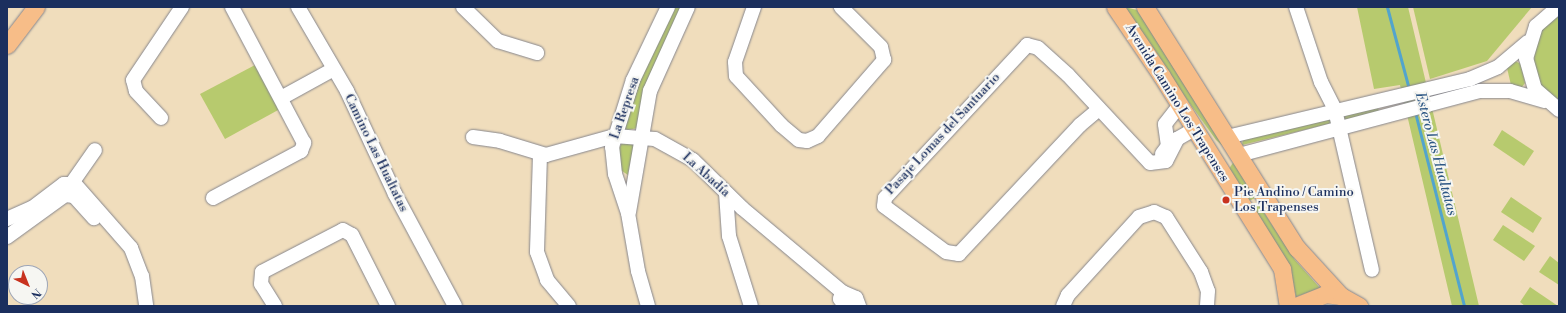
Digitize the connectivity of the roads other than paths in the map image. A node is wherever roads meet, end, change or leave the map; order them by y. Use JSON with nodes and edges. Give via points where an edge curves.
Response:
{"nodes":[{"id":1,"x":36,"y":7,"type":"edge"},
{"id":2,"x":182,"y":7,"type":"edge"},
{"id":3,"x":232,"y":7,"type":"edge"},
{"id":4,"x":298,"y":7,"type":"edge"},
{"id":5,"x":463,"y":7,"type":"edge"},
{"id":6,"x":668,"y":7,"type":"edge"},
{"id":7,"x":688,"y":7,"type":"edge"},
{"id":8,"x":754,"y":7,"type":"edge"},
{"id":9,"x":841,"y":7,"type":"edge"},
{"id":10,"x":1115,"y":7,"type":"edge"},
{"id":11,"x":1145,"y":7,"type":"edge"},
{"id":12,"x":1296,"y":7,"type":"edge"},
{"id":13,"x":1551,"y":9,"type":"edge"},
{"id":14,"x":1528,"y":42,"type":"junction"},
{"id":15,"x":7,"y":45,"type":"edge"},
{"id":16,"x":537,"y":53,"type":"dead end"},
{"id":17,"x":334,"y":69,"type":"junction"},
{"id":18,"x":1445,"y":92,"type":"junction"},
{"id":19,"x":281,"y":98,"type":"junction"},
{"id":20,"x":1545,"y":101,"type":"junction"},
{"id":21,"x":1400,"y":104,"type":"junction"},
{"id":22,"x":1180,"y":105,"type":"junction"},
{"id":23,"x":1099,"y":109,"type":"junction"},
{"id":24,"x":1335,"y":110,"type":"junction"},
{"id":25,"x":1559,"y":110,"type":"edge"},
{"id":26,"x":161,"y":118,"type":"dead end"},
{"id":27,"x":1194,"y":129,"type":"junction"},
{"id":28,"x":1340,"y":130,"type":"junction"},
{"id":29,"x":614,"y":136,"type":"junction"},
{"id":30,"x":473,"y":137,"type":"dead end"},
{"id":31,"x":644,"y":137,"type":"junction"},
{"id":32,"x":1227,"y":137,"type":"junction"},
{"id":33,"x":1206,"y":148,"type":"junction"},
{"id":34,"x":95,"y":150,"type":"dead end"},
{"id":35,"x":1141,"y":154,"type":"junction"},
{"id":36,"x":540,"y":155,"type":"junction"},
{"id":37,"x":1238,"y":155,"type":"junction"},
{"id":38,"x":72,"y":183,"type":"junction"},
{"id":39,"x":726,"y":193,"type":"junction"},
{"id":40,"x":213,"y":198,"type":"dead end"},
{"id":41,"x":628,"y":213,"type":"junction"},
{"id":42,"x":7,"y":219,"type":"edge"},
{"id":43,"x":7,"y":237,"type":"edge"},
{"id":44,"x":1372,"y":270,"type":"dead end"},
{"id":45,"x":842,"y":292,"type":"junction"},
{"id":46,"x":1341,"y":296,"type":"junction"},
{"id":47,"x":450,"y":304,"type":"edge"},
{"id":48,"x":136,"y":306,"type":"edge"},
{"id":49,"x":146,"y":306,"type":"edge"},
{"id":50,"x":275,"y":306,"type":"edge"},
{"id":51,"x":388,"y":306,"type":"edge"},
{"id":52,"x":569,"y":306,"type":"edge"},
{"id":53,"x":648,"y":306,"type":"edge"},
{"id":54,"x":751,"y":306,"type":"edge"},
{"id":55,"x":844,"y":306,"type":"edge"},
{"id":56,"x":859,"y":306,"type":"edge"},
{"id":57,"x":1063,"y":306,"type":"edge"},
{"id":58,"x":1208,"y":306,"type":"edge"},
{"id":59,"x":1288,"y":306,"type":"edge"},
{"id":60,"x":1296,"y":306,"type":"edge"},
{"id":61,"x":1359,"y":306,"type":"edge"}],
"edges":[{"from":1,"to":15,"type":"main road"},
{"from":2,"to":26,"type":"street","via":[[133,80],[136,91]]},
{"from":3,"to":19,"type":"street"},
{"from":4,"to":17,"type":"street","name":"Camino Las Hualtatas"},
{"from":5,"to":16,"type":"street","via":[[498,41]]},
{"from":6,"to":29,"type":"street","name":"La Represa","via":[[633,80]]},
{"from":7,"to":31,"type":"street","name":"La Represa","via":[[653,82]]},
{"from":8,"to":9,"type":"street","via":[[735,62],[736,76],[781,125],[799,140],[807,142],[818,136],[884,60],[881,47]]},
{"from":10,"to":22,"type":"main road","name":"Avenida Camino Los Trapenses"},
{"from":11,"to":32,"type":"main road","name":"Avenida Camino Los Trapenses"},
{"from":12,"to":24,"type":"street","via":[[1321,82]]},
{"from":13,"to":14,"type":"street"},
{"from":14,"to":18,"type":"street","via":[[1488,72]]},
{"from":14,"to":20,"type":"street","via":[[1528,74]]},
{"from":17,"to":19,"type":"street"},
{"from":17,"to":47,"type":"street","name":"Camino Las Hualtatas"},
{"from":18,"to":20,"type":"street","via":[[1503,90]]},
{"from":18,"to":21,"type":"street"},
{"from":19,"to":40,"type":"street","via":[[303,138],[303,149]]},
{"from":20,"to":25,"type":"street"},
{"from":21,"to":24,"type":"street"},
{"from":21,"to":28,"type":"street"},
{"from":22,"to":27,"type":"main road","name":"Avenida Camino Los Trapenses"},
{"from":22,"to":35,"type":"street","via":[[1164,128],[1168,143],[1166,151],[1154,156]]},
{"from":23,"to":23,"type":"street","name":"Pasaje Lomas del Santuario","via":[[1080,125],[959,254],[946,252],[884,206],[885,198],[1027,45],[1038,48]]},
{"from":23,"to":35,"type":"street","name":"Pasaje Lomas del Santuario"},
{"from":24,"to":28,"type":"street"},
{"from":24,"to":32,"type":"street"},
{"from":27,"to":33,"type":"main road","name":"Avenida Camino Los Trapenses"},
{"from":27,"to":35,"type":"street","name":"Pasaje Lomas del Santuario","via":[[1180,136],[1172,154],[1162,164],[1150,164]]},
{"from":28,"to":37,"type":"street"},
{"from":28,"to":44,"type":"street"},
{"from":29,"to":31,"type":"street","name":"La Abadía"},
{"from":29,"to":36,"type":"street","name":"La Abadía","via":[[560,153]]},
{"from":29,"to":41,"type":"street","name":"La Represa","via":[[614,167]]},
{"from":30,"to":36,"type":"street","name":"La Abadía","via":[[500,141]]},
{"from":31,"to":39,"type":"street","name":"La Abadía","via":[[687,156]]},
{"from":31,"to":41,"type":"street","name":"La Represa"},
{"from":32,"to":37,"type":"main road","name":"Avenida Camino Los Trapenses"},
{"from":33,"to":37,"type":"main road","via":[[1222,156]]},
{"from":33,"to":59,"type":"main road","name":"Avenida Camino Los Trapenses","via":[[1282,269]]},
{"from":34,"to":38,"type":"street"},
{"from":36,"to":52,"type":"street","via":[[537,252],[547,280]]},
{"from":37,"to":46,"type":"main road","name":"Avenida Camino Los Trapenses","via":[[1297,248]]},
{"from":38,"to":42,"type":"street","via":[[64,184],[23,213]]},
{"from":38,"to":49,"type":"street","via":[[131,248],[142,276]]},
{"from":39,"to":45,"type":"street","name":"La Abadía"},
{"from":39,"to":54,"type":"street","via":[[729,236]]},
{"from":41,"to":53,"type":"street","name":"La Represa","via":[[636,264]]},
{"from":43,"to":48,"type":"street","via":[[62,196],[72,195],[122,251],[133,277]]},
{"from":45,"to":55,"type":"street","via":[[840,299]]},
{"from":45,"to":56,"type":"street","name":"La Abadía","via":[[856,298]]},
{"from":46,"to":60,"type":"main road","via":[[1318,295]]},
{"from":46,"to":61,"type":"main road"},
{"from":50,"to":51,"type":"street","via":[[261,284],[265,270],[343,230],[352,235]]},
{"from":57,"to":58,"type":"street","via":[[1068,295],[1140,217],[1154,212],[1166,217],[1201,272],[1208,291]]}]}
